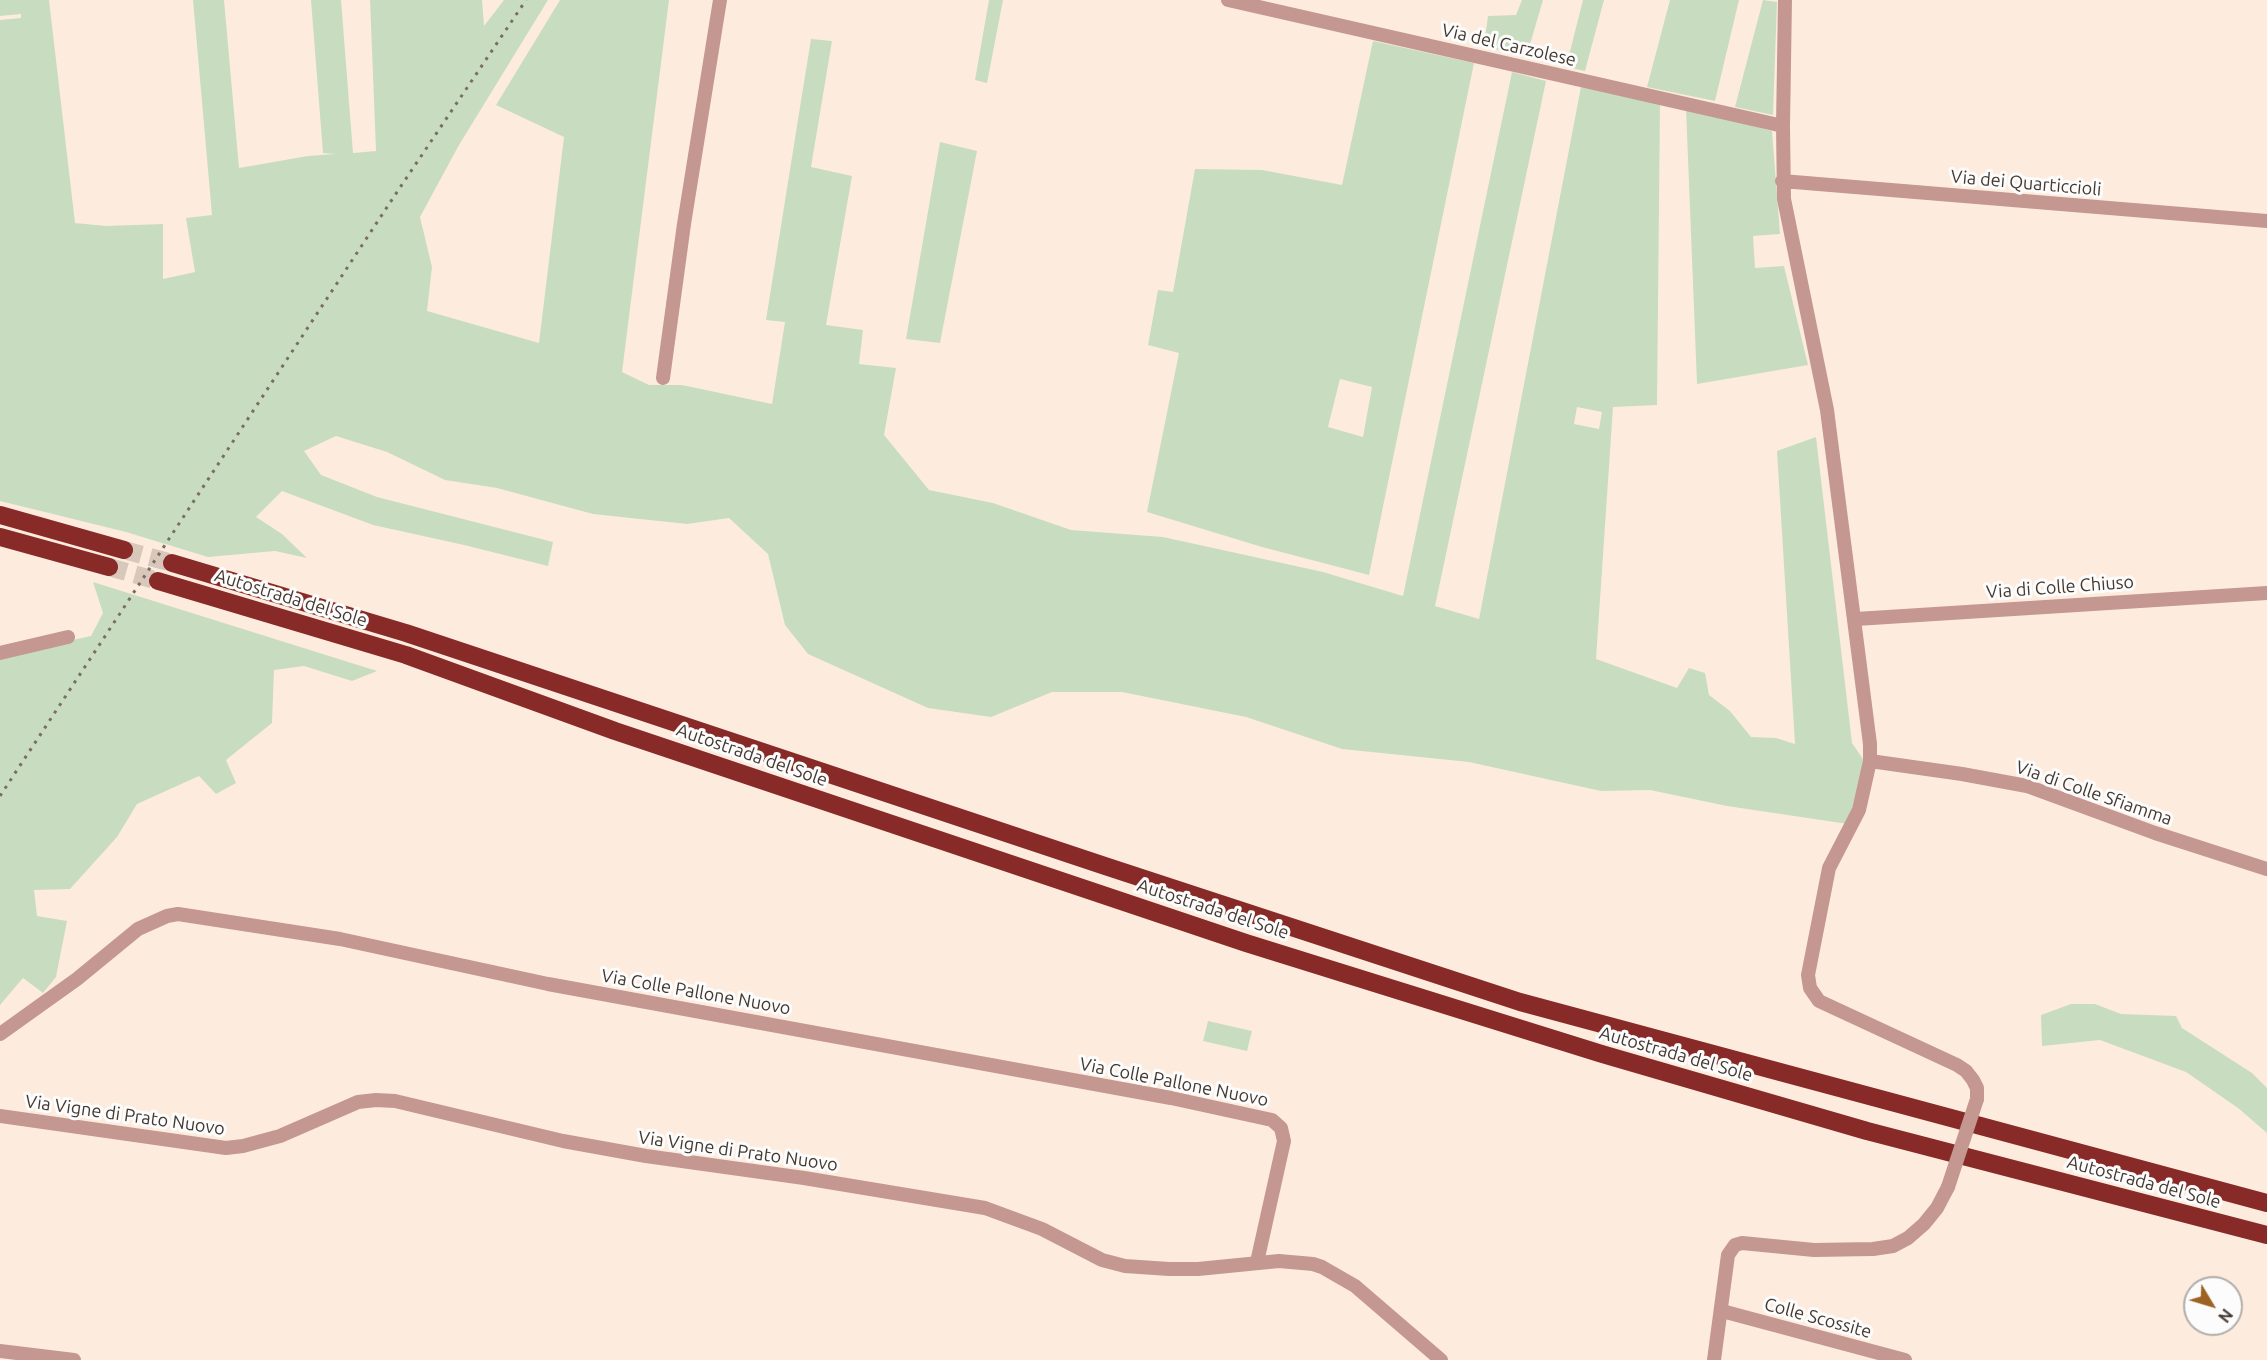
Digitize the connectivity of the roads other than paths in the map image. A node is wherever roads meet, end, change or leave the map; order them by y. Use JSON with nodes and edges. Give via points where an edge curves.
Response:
{"nodes":[{"id":1,"x":720,"y":0,"type":"edge"},
{"id":2,"x":1228,"y":0,"type":"edge"},
{"id":3,"x":1785,"y":0,"type":"edge"},
{"id":4,"x":1782,"y":126,"type":"junction"},
{"id":5,"x":1782,"y":181,"type":"junction"},
{"id":6,"x":2267,"y":220,"type":"edge"},
{"id":7,"x":663,"y":378,"type":"dead end"},
{"id":8,"x":0,"y":515,"type":"edge"},
{"id":9,"x":0,"y":537,"type":"edge"},
{"id":10,"x":124,"y":550,"type":"tunnel mouth"},
{"id":11,"x":172,"y":563,"type":"tunnel mouth"},
{"id":12,"x":109,"y":567,"type":"tunnel mouth"},
{"id":13,"x":158,"y":581,"type":"tunnel mouth"},
{"id":14,"x":2267,"y":593,"type":"edge"},
{"id":15,"x":1856,"y":619,"type":"junction"},
{"id":16,"x":68,"y":637,"type":"dead end"},
{"id":17,"x":0,"y":653,"type":"edge"},
{"id":18,"x":1870,"y":761,"type":"junction"},
{"id":19,"x":2267,"y":869,"type":"edge"},
{"id":20,"x":0,"y":1034,"type":"edge"},
{"id":21,"x":0,"y":1116,"type":"edge"},
{"id":22,"x":2267,"y":1203,"type":"edge"},
{"id":23,"x":2267,"y":1235,"type":"edge"},
{"id":24,"x":1257,"y":1262,"type":"junction"},
{"id":25,"x":1722,"y":1311,"type":"junction"},
{"id":26,"x":0,"y":1352,"type":"edge"},
{"id":27,"x":74,"y":1360,"type":"edge"},
{"id":28,"x":1441,"y":1360,"type":"edge"},
{"id":29,"x":1714,"y":1360,"type":"edge"},
{"id":30,"x":1905,"y":1360,"type":"edge"}],
"edges":[{"from":1,"to":7,"type":"street"},
{"from":2,"to":4,"type":"street","name":"Via del Carzolese"},
{"from":3,"to":4,"type":"street"},
{"from":4,"to":5,"type":"street"},
{"from":5,"to":6,"type":"street","name":"Via dei Quarticcioli"},
{"from":5,"to":15,"type":"street","via":[[1827,410]]},
{"from":8,"to":10,"type":"highway"},
{"from":9,"to":12,"type":"highway"},
{"from":11,"to":22,"type":"highway","name":"Autostrada del Sole","via":[[406,633],[1520,1002]]},
{"from":13,"to":23,"type":"highway","name":"Autostrada del Sole","via":[[406,655],[615,731],[1212,931],[1602,1054],[1867,1131]]},
{"from":14,"to":15,"type":"street","name":"Via di Colle Chiuso"},
{"from":15,"to":18,"type":"street"},
{"from":16,"to":17,"type":"street"},
{"from":18,"to":19,"type":"street","name":"Via di Colle Sfiamma","via":[[2027,786]]},
{"from":18,"to":25,"type":"street","bridge":true,"via":[[1859,810],[1829,868],[1808,964],[1810,988],[1820,1000],[1957,1065],[1973,1080],[1977,1099],[1948,1187],[1937,1208],[1908,1238],[1893,1246],[1873,1249],[1735,1245],[1728,1255]]},
{"from":20,"to":24,"type":"street","name":"Via Colle Pallone Nuovo","via":[[77,979],[138,928],[167,916],[178,914],[340,939],[548,984],[1272,1120],[1281,1128],[1284,1141]]},
{"from":21,"to":24,"type":"street","name":"Via Vigne di Prato Nuovo","via":[[226,1148],[280,1136],[358,1102],[395,1101],[563,1141],[985,1208],[1042,1229],[1102,1260],[1125,1266],[1198,1269]]},
{"from":24,"to":28,"type":"street","name":"Via Vigne di Prato Nuovo","via":[[1290,1261],[1322,1267],[1355,1286]]},
{"from":25,"to":29,"type":"street"},
{"from":25,"to":30,"type":"street","name":"Colle Scossite"},
{"from":26,"to":27,"type":"street"}]}
